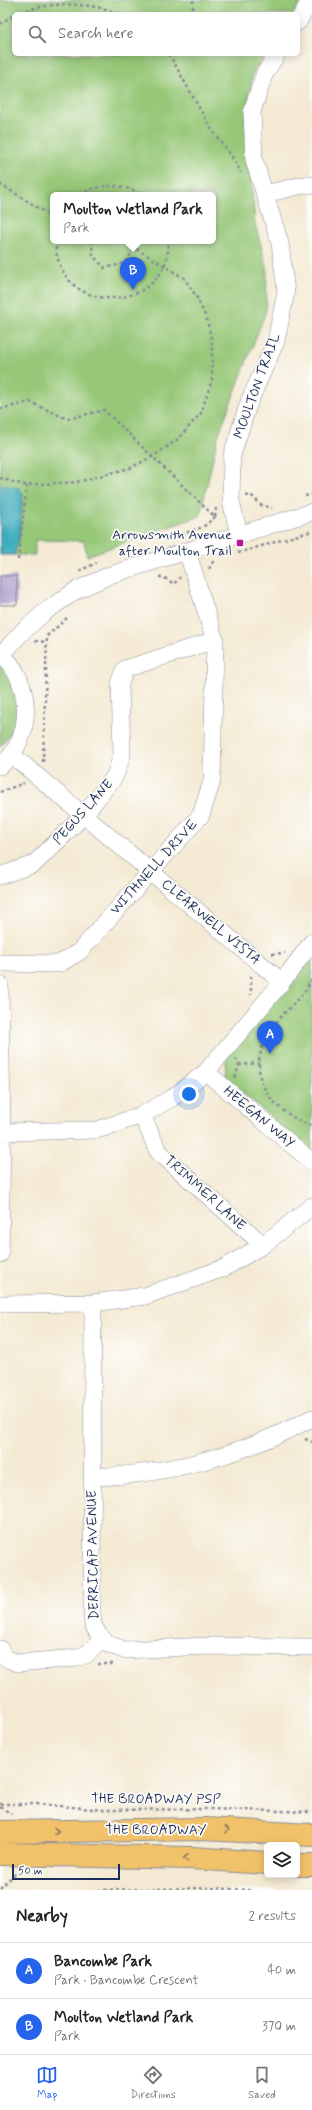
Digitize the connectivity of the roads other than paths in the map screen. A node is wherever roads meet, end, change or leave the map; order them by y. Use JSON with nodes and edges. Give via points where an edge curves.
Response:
{"nodes":[{"id":1,"x":311,"y":0,"type":"edge"},
{"id":2,"x":300,"y":19,"type":"edge"},
{"id":3,"x":276,"y":56,"type":"edge"},
{"id":4,"x":312,"y":185,"type":"edge"},
{"id":5,"x":265,"y":194,"type":"junction"},
{"id":6,"x":312,"y":512,"type":"edge"},
{"id":7,"x":239,"y":534,"type":"junction"},
{"id":8,"x":187,"y":551,"type":"junction"},
{"id":9,"x":215,"y":640,"type":"junction"},
{"id":10,"x":1,"y":654,"type":"edge"},
{"id":11,"x":6,"y":761,"type":"edge"},
{"id":12,"x":84,"y":815,"type":"junction"},
{"id":13,"x":150,"y":870,"type":"junction"},
{"id":14,"x":0,"y":876,"type":"edge"},
{"id":15,"x":312,"y":942,"type":"edge"},
{"id":16,"x":0,"y":963,"type":"edge"},
{"id":17,"x":282,"y":982,"type":"junction"},
{"id":18,"x":0,"y":986,"type":"edge"},
{"id":19,"x":206,"y":1072,"type":"junction"},
{"id":20,"x":142,"y":1115,"type":"junction"},
{"id":21,"x":1,"y":1132,"type":"edge"},
{"id":22,"x":312,"y":1162,"type":"edge"},
{"id":23,"x":312,"y":1206,"type":"edge"},
{"id":24,"x":263,"y":1245,"type":"junction"},
{"id":25,"x":0,"y":1254,"type":"edge"},
{"id":26,"x":93,"y":1303,"type":"junction"},
{"id":27,"x":0,"y":1304,"type":"edge"},
{"id":28,"x":312,"y":1418,"type":"edge"},
{"id":29,"x":92,"y":1477,"type":"junction"},
{"id":30,"x":103,"y":1639,"type":"junction"},
{"id":31,"x":312,"y":1647,"type":"edge"},
{"id":32,"x":0,"y":1649,"type":"edge"},
{"id":33,"x":0,"y":1832,"type":"edge"},
{"id":34,"x":312,"y":1834,"type":"edge"},
{"id":35,"x":0,"y":1854,"type":"edge"},
{"id":36,"x":264,"y":1863,"type":"edge"},
{"id":37,"x":300,"y":1864,"type":"edge"},
{"id":38,"x":312,"y":1865,"type":"edge"}],
"edges":[{"from":1,"to":2,"type":"street"},
{"from":3,"to":5,"type":"street","name":"MOULTON TRAIL","via":[[264,75],[252,112],[254,160]]},
{"from":4,"to":5,"type":"street"},
{"from":5,"to":7,"type":"street","name":"MOULTON TRAIL","via":[[280,243],[286,292],[276,341],[249,402],[232,455],[223,500]]},
{"from":6,"to":7,"type":"street"},
{"from":7,"to":8,"type":"street"},
{"from":8,"to":9,"type":"street","name":"WITHNELL DRIVE"},
{"from":8,"to":10,"type":"street","via":[[110,575],[75,591],[46,611]]},
{"from":9,"to":12,"type":"street","name":"PEGUS LANE","via":[[125,669],[120,684],[122,755],[115,776]]},
{"from":9,"to":13,"type":"street","name":"WITHNELL DRIVE","via":[[212,781],[201,815]]},
{"from":10,"to":11,"type":"street","via":[[21,685],[26,709],[22,733]]},
{"from":11,"to":12,"type":"street","name":"CLEARWELL VISTA","via":[[34,773]]},
{"from":12,"to":13,"type":"street","name":"CLEARWELL VISTA"},
{"from":12,"to":14,"type":"street","name":"PEGUS LANE","via":[[34,864]]},
{"from":13,"to":16,"type":"street","name":"WITHNELL DRIVE","via":[[79,952],[59,964]]},
{"from":13,"to":17,"type":"street","name":"CLEARWELL VISTA"},
{"from":15,"to":17,"type":"street"},
{"from":17,"to":19,"type":"street"},
{"from":18,"to":21,"type":"street"},
{"from":19,"to":20,"type":"street","via":[[172,1098]]},
{"from":19,"to":22,"type":"street","name":"HEEGAN WAY"},
{"from":20,"to":21,"type":"street","via":[[98,1130]]},
{"from":20,"to":24,"type":"street","name":"TRIMMER LANE","via":[[158,1151]]},
{"from":21,"to":25,"type":"street"},
{"from":23,"to":24,"type":"street"},
{"from":24,"to":26,"type":"street","via":[[224,1268],[145,1296]]},
{"from":26,"to":27,"type":"street"},
{"from":26,"to":29,"type":"street","name":"DERRICAP AVENUE"},
{"from":28,"to":29,"type":"street","via":[[257,1443],[189,1464],[141,1474]]},
{"from":29,"to":30,"type":"street","name":"DERRICAP AVENUE","via":[[92,1612],[95,1630]]},
{"from":30,"to":31,"type":"street","name":"DERRICAP AVENUE","via":[[108,1644],[124,1650],[206,1646]]},
{"from":30,"to":32,"type":"street","via":[[82,1656],[60,1661],[18,1663],[5,1658]]},
{"from":33,"to":34,"type":"main road","name":"THE BROADWAY","one_way":true,"via":[[204,1829]]},
{"from":36,"to":35,"type":"main road","name":"THE BROADWAY","one_way":true,"via":[[191,1858]]},
{"from":37,"to":38,"type":"main road"}]}
